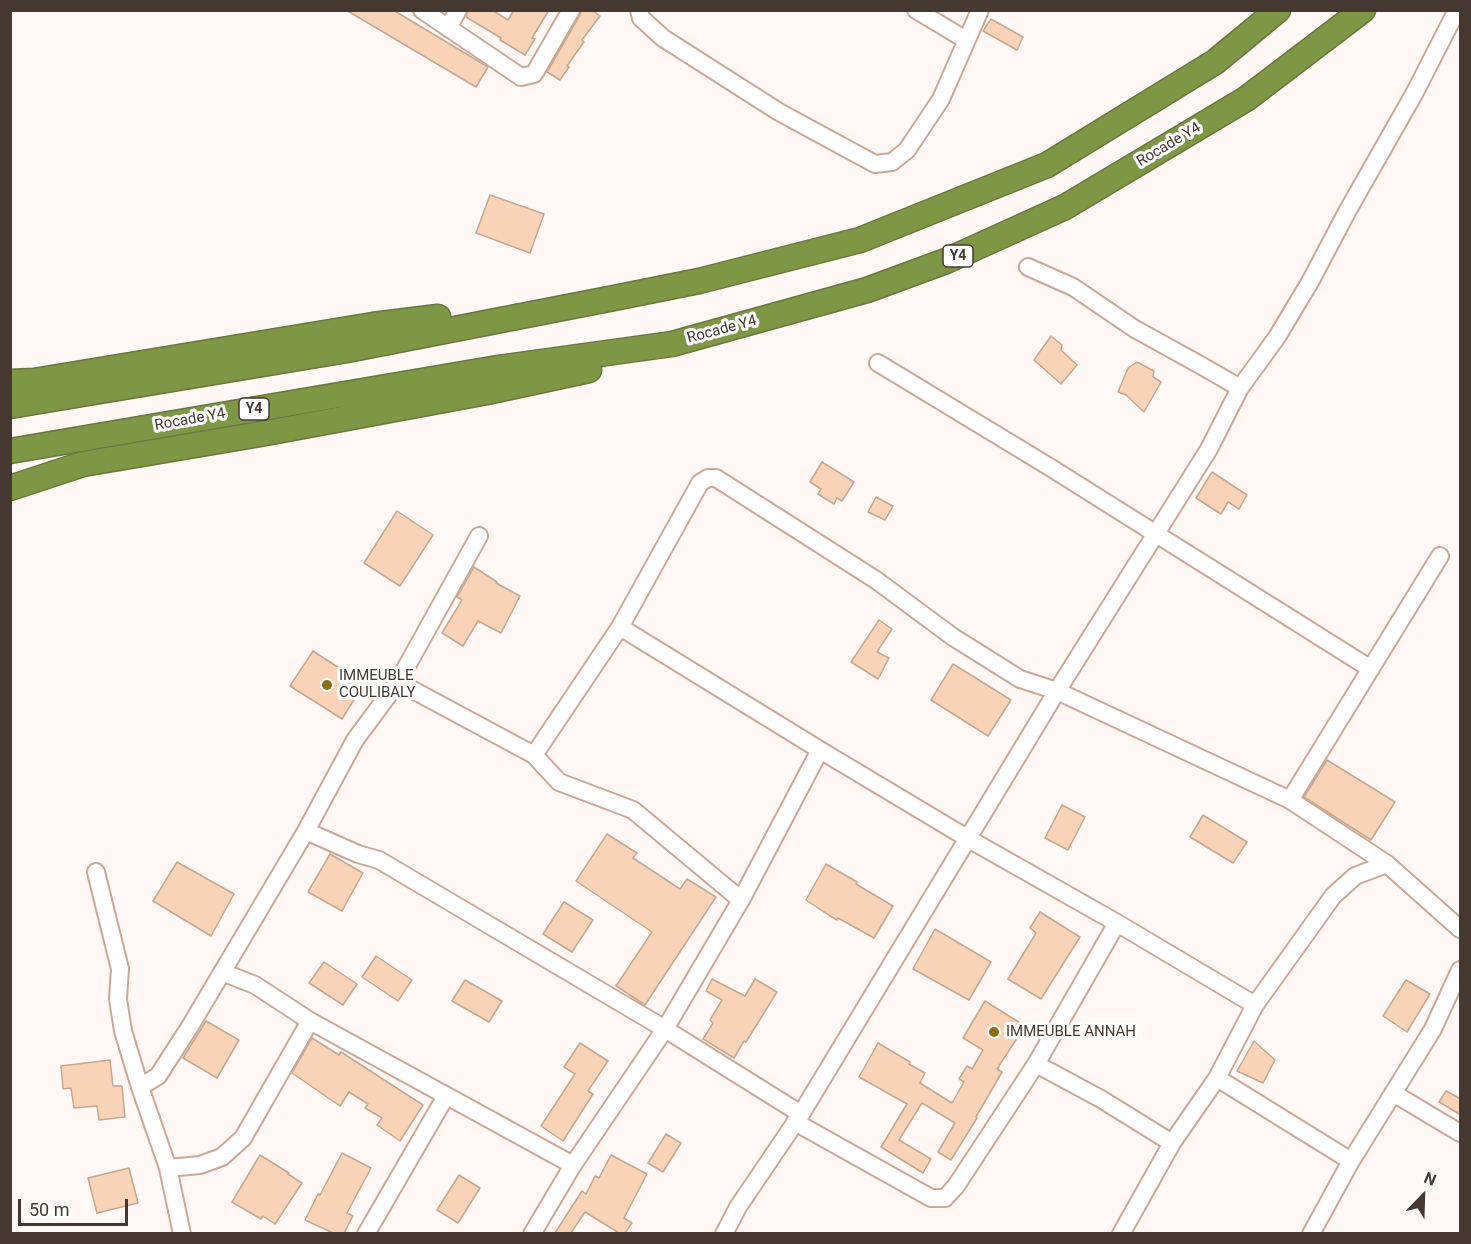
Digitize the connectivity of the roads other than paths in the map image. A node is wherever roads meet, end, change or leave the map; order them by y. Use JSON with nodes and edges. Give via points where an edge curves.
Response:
{"nodes":[{"id":1,"x":422,"y":10,"type":"edge"},
{"id":2,"x":458,"y":10,"type":"edge"},
{"id":3,"x":571,"y":10,"type":"edge"},
{"id":4,"x":639,"y":10,"type":"edge"},
{"id":5,"x":916,"y":10,"type":"edge"},
{"id":6,"x":980,"y":10,"type":"edge"},
{"id":7,"x":1278,"y":10,"type":"edge"},
{"id":8,"x":1363,"y":10,"type":"edge"},
{"id":9,"x":1457,"y":10,"type":"edge"},
{"id":10,"x":448,"y":28,"type":"junction"},
{"id":11,"x":966,"y":40,"type":"junction"},
{"id":12,"x":1028,"y":267,"type":"dead end"},
{"id":13,"x":614,"y":298,"type":"junction"},
{"id":14,"x":672,"y":344,"type":"junction"},
{"id":15,"x":878,"y":363,"type":"dead end"},
{"id":16,"x":34,"y":381,"type":"junction"},
{"id":17,"x":10,"y":382,"type":"edge"},
{"id":18,"x":10,"y":387,"type":"edge"},
{"id":19,"x":1240,"y":388,"type":"junction"},
{"id":20,"x":10,"y":406,"type":"edge"},
{"id":21,"x":10,"y":451,"type":"edge"},
{"id":22,"x":83,"y":464,"type":"junction"},
{"id":23,"x":10,"y":474,"type":"edge"},
{"id":24,"x":10,"y":488,"type":"edge"},
{"id":25,"x":1157,"y":534,"type":"junction"},
{"id":26,"x":479,"y":536,"type":"dead end"},
{"id":27,"x":1440,"y":556,"type":"dead end"},
{"id":28,"x":620,"y":627,"type":"junction"},
{"id":29,"x":1371,"y":669,"type":"junction"},
{"id":30,"x":398,"y":682,"type":"junction"},
{"id":31,"x":1057,"y":691,"type":"junction"},
{"id":32,"x":820,"y":750,"type":"junction"},
{"id":33,"x":534,"y":755,"type":"junction"},
{"id":34,"x":1290,"y":800,"type":"junction"},
{"id":35,"x":306,"y":831,"type":"junction"},
{"id":36,"x":967,"y":838,"type":"junction"},
{"id":37,"x":1387,"y":864,"type":"junction"},
{"id":38,"x":96,"y":872,"type":"dead end"},
{"id":39,"x":741,"y":900,"type":"junction"},
{"id":40,"x":1117,"y":923,"type":"junction"},
{"id":41,"x":1461,"y":929,"type":"edge"},
{"id":42,"x":1461,"y":970,"type":"edge"},
{"id":43,"x":222,"y":972,"type":"junction"},
{"id":44,"x":1255,"y":1005,"type":"junction"},
{"id":45,"x":310,"y":1021,"type":"junction"},
{"id":46,"x":665,"y":1029,"type":"junction"},
{"id":47,"x":1036,"y":1064,"type":"junction"},
{"id":48,"x":1217,"y":1078,"type":"junction"},
{"id":49,"x":140,"y":1087,"type":"junction"},
{"id":50,"x":1393,"y":1093,"type":"junction"},
{"id":51,"x":446,"y":1096,"type":"junction"},
{"id":52,"x":798,"y":1118,"type":"junction"},
{"id":53,"x":1461,"y":1132,"type":"edge"},
{"id":54,"x":1173,"y":1143,"type":"junction"},
{"id":55,"x":1351,"y":1161,"type":"junction"},
{"id":56,"x":573,"y":1165,"type":"junction"},
{"id":57,"x":168,"y":1168,"type":"junction"},
{"id":58,"x":182,"y":1233,"type":"edge"},
{"id":59,"x":366,"y":1233,"type":"edge"},
{"id":60,"x":532,"y":1233,"type":"edge"},
{"id":61,"x":724,"y":1233,"type":"edge"},
{"id":62,"x":1121,"y":1233,"type":"edge"},
{"id":63,"x":1311,"y":1233,"type":"edge"}],
"edges":[{"from":1,"to":10,"type":"street"},
{"from":2,"to":10,"type":"street"},
{"from":3,"to":10,"type":"street","via":[[534,74],[521,77]]},
{"from":4,"to":11,"type":"street","via":[[640,18],[663,38],[779,112],[875,164],[892,162],[907,150],[941,99]]},
{"from":5,"to":11,"type":"street"},
{"from":6,"to":11,"type":"street"},
{"from":7,"to":13,"type":"highway","via":[[1215,62],[1047,165],[860,240]]},
{"from":8,"to":14,"type":"highway","name":"Rocade Y4","number":"Y4","via":[[1246,99],[1065,207],[946,261],[867,290]]},
{"from":9,"to":19,"type":"street","via":[[1310,282]]},
{"from":12,"to":19,"type":"street","via":[[1073,287],[1135,329]]},
{"from":13,"to":16,"type":"highway","via":[[373,325]]},
{"from":13,"to":20,"type":"highway","via":[[347,350]]},
{"from":14,"to":21,"type":"highway","name":"Rocade Y4","number":"Y4","via":[[498,368]]},
{"from":14,"to":22,"type":"highway","via":[[585,371],[487,392]]},
{"from":15,"to":25,"type":"street"},
{"from":16,"to":17,"type":"highway"},
{"from":16,"to":18,"type":"highway"},
{"from":19,"to":25,"type":"street","via":[[1209,449]]},
{"from":22,"to":23,"type":"highway"},
{"from":22,"to":24,"type":"highway"},
{"from":25,"to":29,"type":"street"},
{"from":25,"to":31,"type":"street"},
{"from":26,"to":30,"type":"street"},
{"from":27,"to":29,"type":"street"},
{"from":28,"to":31,"type":"street","via":[[700,483],[716,478],[876,580],[953,637],[1020,679]]},
{"from":28,"to":32,"type":"street"},
{"from":28,"to":33,"type":"street"},
{"from":29,"to":34,"type":"street"},
{"from":30,"to":33,"type":"street"},
{"from":30,"to":35,"type":"street","via":[[355,740]]},
{"from":31,"to":34,"type":"street"},
{"from":31,"to":36,"type":"street"},
{"from":32,"to":36,"type":"street"},
{"from":32,"to":39,"type":"street"},
{"from":33,"to":39,"type":"street","via":[[559,782],[633,810]]},
{"from":34,"to":37,"type":"street"},
{"from":35,"to":43,"type":"street"},
{"from":35,"to":46,"type":"street","via":[[379,860]]},
{"from":36,"to":40,"type":"street"},
{"from":36,"to":52,"type":"street"},
{"from":37,"to":41,"type":"street"},
{"from":37,"to":44,"type":"street","via":[[1355,876],[1333,896]]},
{"from":38,"to":49,"type":"street","via":[[120,969],[118,999],[123,1031]]},
{"from":39,"to":46,"type":"street"},
{"from":40,"to":44,"type":"street"},
{"from":40,"to":47,"type":"street"},
{"from":42,"to":50,"type":"street","via":[[1433,1029]]},
{"from":43,"to":45,"type":"street","via":[[255,985]]},
{"from":43,"to":49,"type":"street","via":[[158,1076]]},
{"from":44,"to":48,"type":"street"},
{"from":45,"to":51,"type":"street"},
{"from":45,"to":57,"type":"street","via":[[243,1138],[222,1157],[200,1165]]},
{"from":46,"to":52,"type":"street"},
{"from":46,"to":56,"type":"street"},
{"from":47,"to":52,"type":"street","via":[[945,1198],[931,1198]]},
{"from":47,"to":54,"type":"street"},
{"from":48,"to":54,"type":"street"},
{"from":48,"to":55,"type":"street"},
{"from":49,"to":57,"type":"street"},
{"from":50,"to":53,"type":"street"},
{"from":50,"to":55,"type":"street"},
{"from":51,"to":56,"type":"street"},
{"from":51,"to":59,"type":"street"},
{"from":52,"to":61,"type":"street"},
{"from":54,"to":62,"type":"street"},
{"from":55,"to":63,"type":"street"},
{"from":56,"to":60,"type":"street"},
{"from":57,"to":58,"type":"street"}]}
